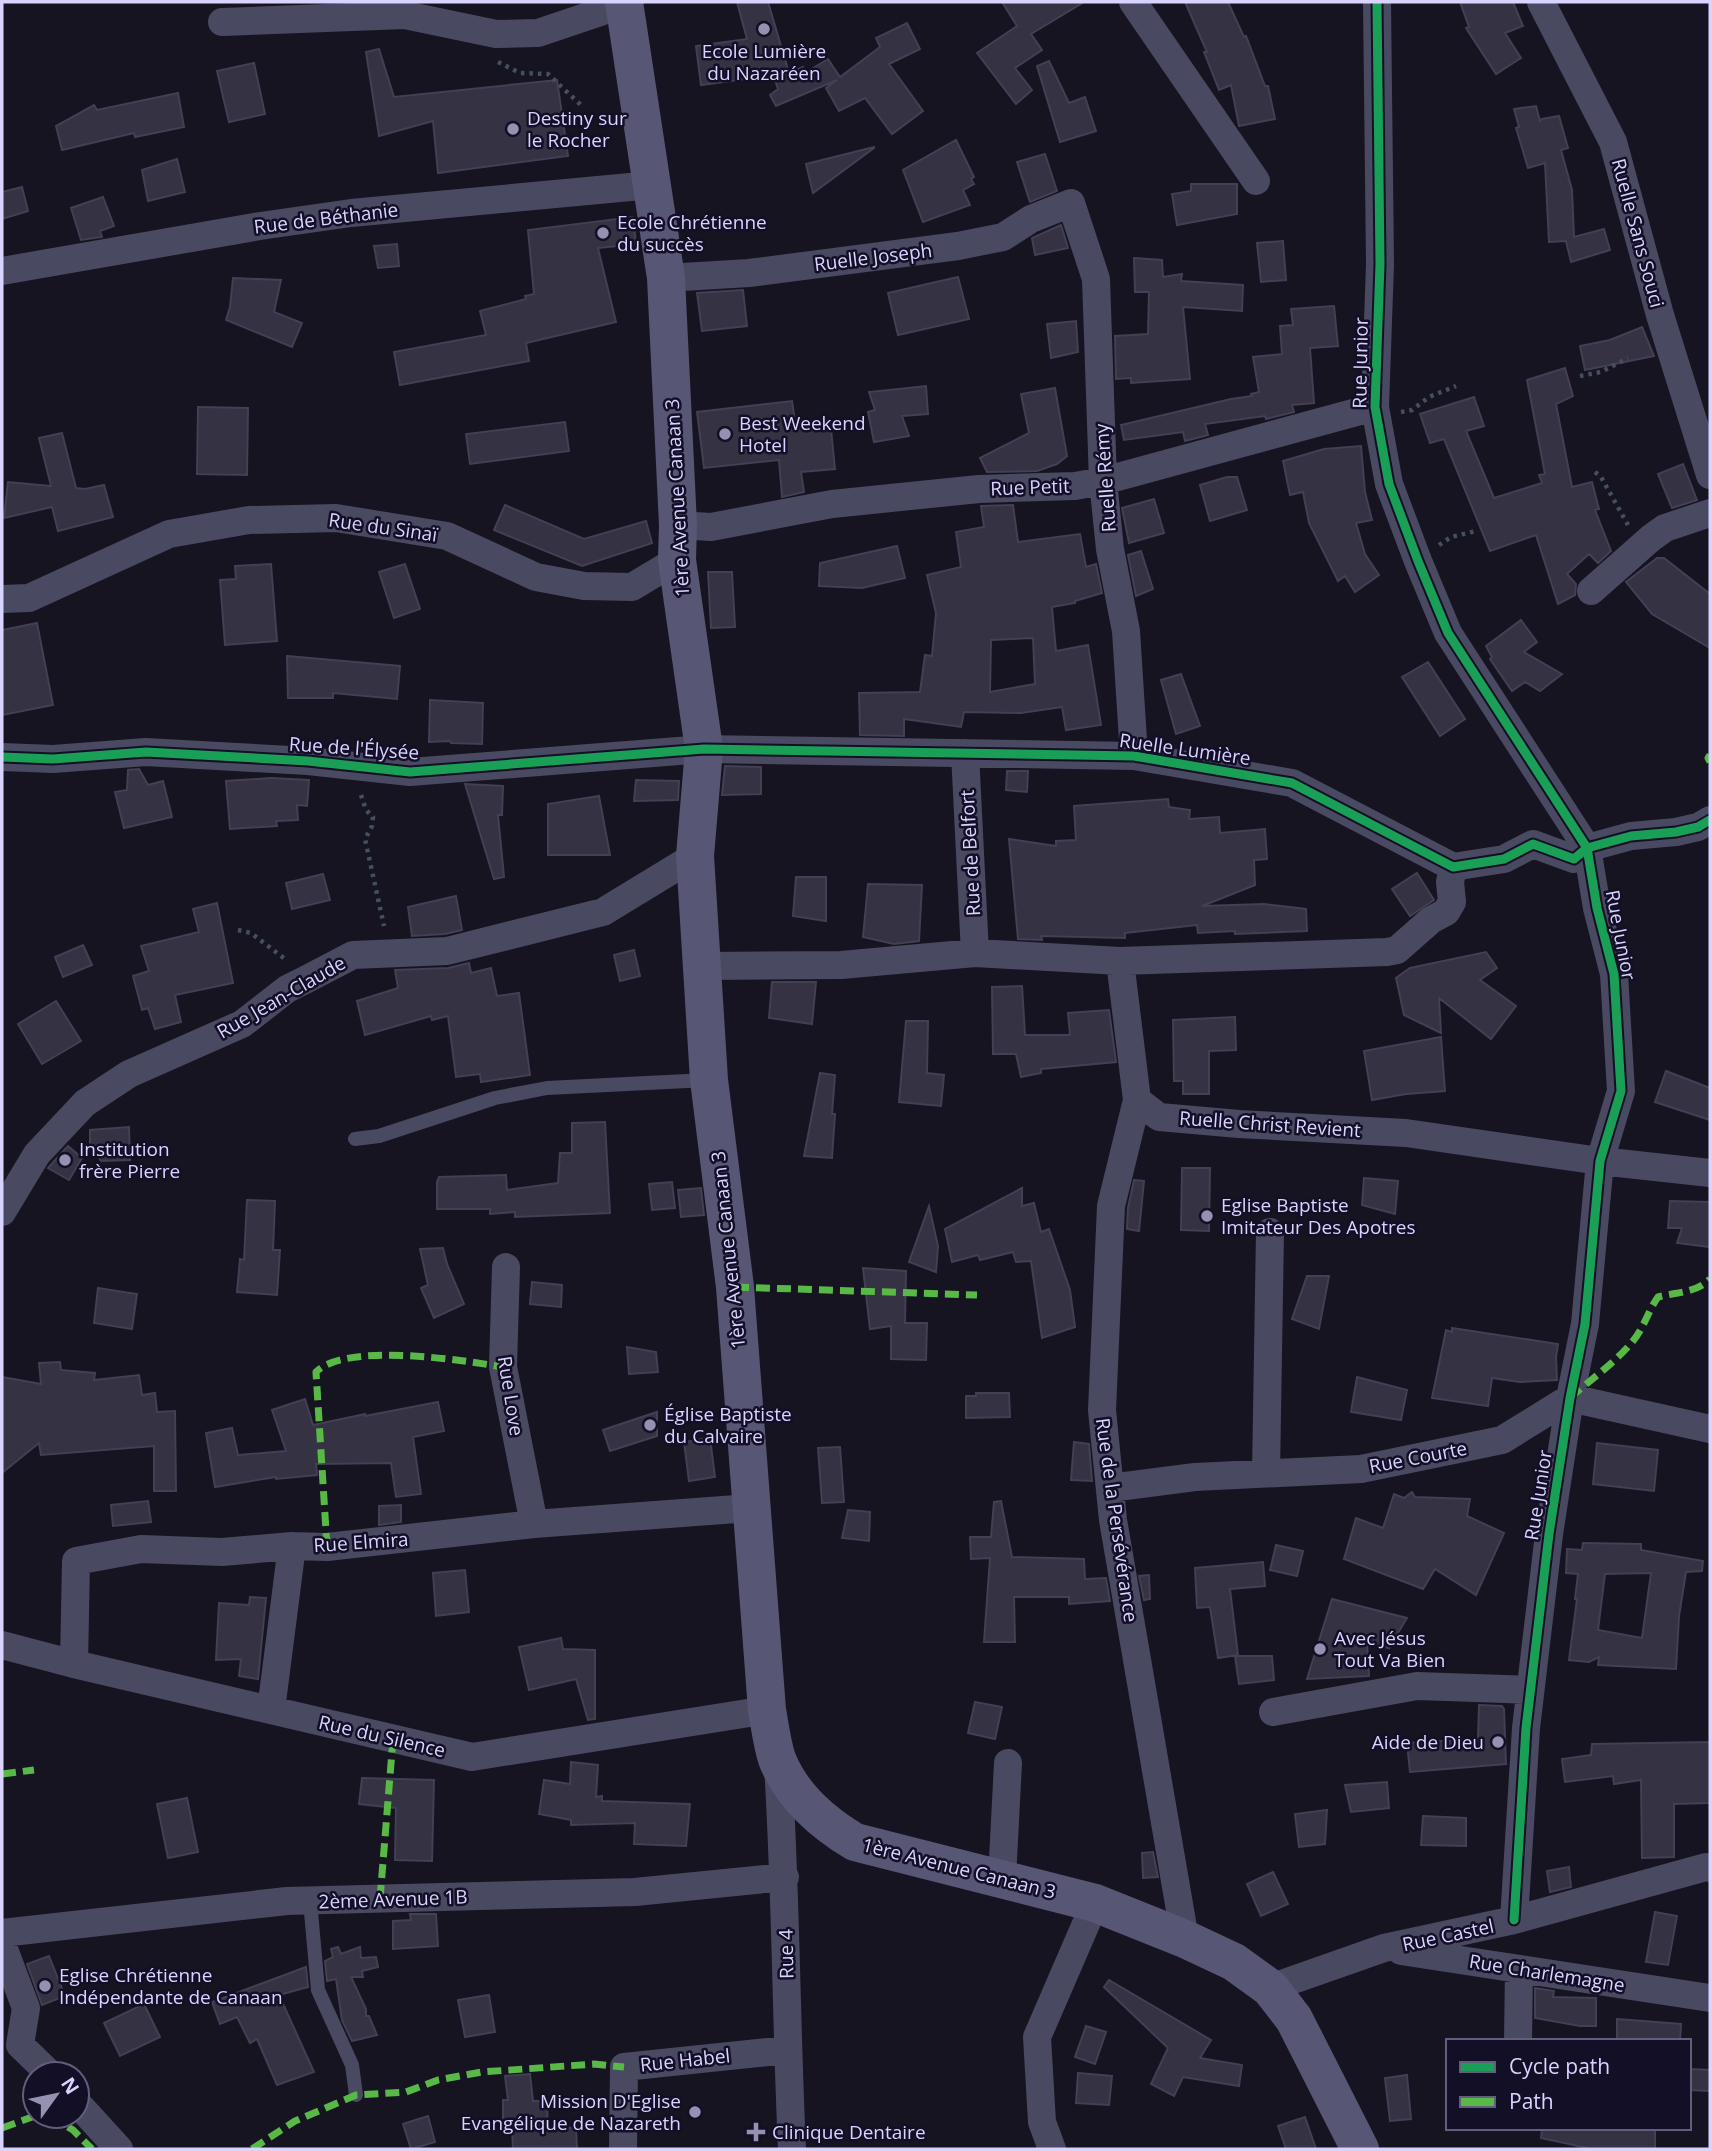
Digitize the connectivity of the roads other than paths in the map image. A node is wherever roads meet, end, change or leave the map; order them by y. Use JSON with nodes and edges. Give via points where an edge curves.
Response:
{"nodes":[{"id":1,"x":1133,"y":2,"type":"edge"},
{"id":2,"x":1377,"y":2,"type":"edge"},
{"id":3,"x":1541,"y":2,"type":"edge"},
{"id":4,"x":624,"y":3,"type":"edge"},
{"id":5,"x":222,"y":22,"type":"dead end"},
{"id":6,"x":1256,"y":181,"type":"dead end"},
{"id":7,"x":652,"y":185,"type":"junction"},
{"id":8,"x":1071,"y":203,"type":"joint"},
{"id":9,"x":2,"y":271,"type":"edge"},
{"id":10,"x":666,"y":278,"type":"junction"},
{"id":11,"x":1375,"y":411,"type":"junction"},
{"id":12,"x":1710,"y":475,"type":"edge"},
{"id":13,"x":1103,"y":481,"type":"junction"},
{"id":14,"x":1710,"y":513,"type":"edge"},
{"id":15,"x":677,"y":542,"type":"junction"},
{"id":16,"x":1591,"y":591,"type":"dead end"},
{"id":17,"x":2,"y":599,"type":"edge"},
{"id":18,"x":704,"y":749,"type":"junction"},
{"id":19,"x":965,"y":753,"type":"junction"},
{"id":20,"x":1134,"y":755,"type":"junction"},
{"id":21,"x":2,"y":757,"type":"edge"},
{"id":22,"x":1710,"y":820,"type":"edge"},
{"id":23,"x":1587,"y":848,"type":"junction"},
{"id":24,"x":695,"y":856,"type":"junction"},
{"id":25,"x":1453,"y":867,"type":"junction"},
{"id":26,"x":975,"y":953,"type":"junction"},
{"id":27,"x":1120,"y":961,"type":"junction"},
{"id":28,"x":703,"y":966,"type":"junction"},
{"id":29,"x":709,"y":1080,"type":"junction"},
{"id":30,"x":1137,"y":1100,"type":"junction"},
{"id":31,"x":355,"y":1139,"type":"dead end"},
{"id":32,"x":1600,"y":1161,"type":"junction"},
{"id":33,"x":1710,"y":1173,"type":"edge"},
{"id":34,"x":2,"y":1212,"type":"edge"},
{"id":35,"x":1270,"y":1232,"type":"dead end"},
{"id":36,"x":506,"y":1267,"type":"dead end"},
{"id":37,"x":1570,"y":1398,"type":"junction"},
{"id":38,"x":1710,"y":1429,"type":"edge"},
{"id":39,"x":1266,"y":1473,"type":"junction"},
{"id":40,"x":1110,"y":1488,"type":"junction"},
{"id":41,"x":750,"y":1508,"type":"junction"},
{"id":42,"x":534,"y":1524,"type":"junction"},
{"id":43,"x":292,"y":1546,"type":"junction"},
{"id":44,"x":2,"y":1645,"type":"edge"},
{"id":45,"x":74,"y":1664,"type":"junction"},
{"id":46,"x":1530,"y":1690,"type":"junction"},
{"id":47,"x":271,"y":1710,"type":"junction"},
{"id":48,"x":767,"y":1710,"type":"junction"},
{"id":49,"x":1273,"y":1712,"type":"dead end"},
{"id":50,"x":778,"y":1759,"type":"junction"},
{"id":51,"x":1008,"y":1763,"type":"dead end"},
{"id":52,"x":1709,"y":1865,"type":"edge"},
{"id":53,"x":785,"y":1877,"type":"junction"},
{"id":54,"x":1002,"y":1879,"type":"junction"},
{"id":55,"x":310,"y":1901,"type":"junction"},
{"id":56,"x":1095,"y":1903,"type":"junction"},
{"id":57,"x":1514,"y":1920,"type":"junction"},
{"id":58,"x":2,"y":1933,"type":"edge"},
{"id":59,"x":1185,"y":1939,"type":"junction"},
{"id":60,"x":2,"y":1944,"type":"edge"},
{"id":61,"x":1384,"y":1948,"type":"junction"},
{"id":62,"x":1519,"y":1969,"type":"junction"},
{"id":63,"x":2,"y":1979,"type":"edge"},
{"id":64,"x":1270,"y":1988,"type":"junction"},
{"id":65,"x":1710,"y":1998,"type":"edge"},
{"id":66,"x":2,"y":2007,"type":"edge"},
{"id":67,"x":1518,"y":2039,"type":"edge"},
{"id":68,"x":787,"y":2050,"type":"junction"},
{"id":69,"x":36,"y":2060,"type":"edge"},
{"id":70,"x":356,"y":2095,"type":"dead end"},
{"id":71,"x":91,"y":2119,"type":"edge"},
{"id":72,"x":118,"y":2149,"type":"edge"},
{"id":73,"x":623,"y":2149,"type":"edge"},
{"id":74,"x":792,"y":2149,"type":"edge"},
{"id":75,"x":1052,"y":2149,"type":"edge"},
{"id":76,"x":1360,"y":2149,"type":"edge"}],
"edges":[{"from":1,"to":6,"type":"street"},
{"from":2,"to":11,"type":"street","name":"Rue Junior","via":[[1380,264]]},
{"from":3,"to":12,"type":"street","name":"Ruelle Sans Souci","via":[[1613,142]]},
{"from":4,"to":5,"type":"street","via":[[538,33],[496,33],[405,15]]},
{"from":4,"to":7,"type":"main road","name":"1ère Avenue Canaan 3"},
{"from":7,"to":9,"type":"street","name":"Rue de Béthanie","via":[[351,212]]},
{"from":7,"to":10,"type":"main road","name":"1ère Avenue Canaan 3"},
{"from":8,"to":10,"type":"street","name":"Ruelle Joseph","via":[[1031,219],[1003,237],[980,242],[749,273]]},
{"from":8,"to":13,"type":"street","name":"Ruelle Rémy","via":[[1096,279]]},
{"from":10,"to":15,"type":"main road","name":"1ère Avenue Canaan 3"},
{"from":11,"to":13,"type":"street","name":"Rue Petit"},
{"from":11,"to":23,"type":"street","name":"Rue Junior","via":[[1389,484],[1448,633]]},
{"from":13,"to":15,"type":"street","name":"Rue Petit","via":[[832,504],[711,527]]},
{"from":13,"to":20,"type":"street","name":"Ruelle Rémy","via":[[1126,631]]},
{"from":14,"to":16,"type":"street","via":[[1665,528]]},
{"from":15,"to":17,"type":"street","name":"Rue du Sinaï","via":[[632,587],[584,586],[536,578],[447,536],[336,518],[249,520],[169,534],[29,598]]},
{"from":15,"to":18,"type":"main road","name":"1ère Avenue Canaan 3"},
{"from":18,"to":19,"type":"street","name":"Ruelle Lumière"},
{"from":18,"to":21,"type":"street","name":"Rue de l'Élysée","via":[[410,772],[146,752],[52,759]]},
{"from":18,"to":24,"type":"main road","name":"1ère Avenue Canaan 3"},
{"from":19,"to":20,"type":"street","name":"Ruelle Lumière"},
{"from":19,"to":26,"type":"street","name":"Rue de Belfort"},
{"from":20,"to":25,"type":"street","name":"Ruelle Lumière","via":[[1292,783]]},
{"from":22,"to":23,"type":"street","via":[[1698,827],[1631,836]]},
{"from":23,"to":25,"type":"street","via":[[1574,859],[1533,844],[1504,859]]},
{"from":23,"to":32,"type":"street","name":"Rue Junior","via":[[1614,974],[1621,1091]]},
{"from":24,"to":28,"type":"main road","name":"1ère Avenue Canaan 3"},
{"from":24,"to":34,"type":"street","name":"Rue Jean-Claude","via":[[603,912],[447,951],[353,955],[305,979],[242,1024],[129,1074],[85,1103],[37,1154]]},
{"from":25,"to":27,"type":"street","via":[[1452,902],[1446,912],[1397,950]]},
{"from":26,"to":27,"type":"street"},
{"from":26,"to":28,"type":"street","via":[[841,965]]},
{"from":27,"to":30,"type":"street"},
{"from":28,"to":29,"type":"main road","name":"1ère Avenue Canaan 3"},
{"from":29,"to":31,"type":"lane","via":[[547,1088],[495,1098],[379,1136]]},
{"from":29,"to":41,"type":"main road","name":"1ère Avenue Canaan 3","via":[[735,1287]]},
{"from":30,"to":32,"type":"street","name":"Ruelle Christ Revient","via":[[1159,1117],[1406,1133]]},
{"from":30,"to":40,"type":"street","name":"Rue de la Persévérance","via":[[1111,1206],[1102,1410]]},
{"from":32,"to":33,"type":"street","name":"Ruelle Christ Revient"},
{"from":32,"to":37,"type":"street","name":"Rue Junior","via":[[1585,1324]]},
{"from":35,"to":39,"type":"street"},
{"from":36,"to":42,"type":"street","name":"Rue Love","via":[[503,1367]]},
{"from":37,"to":38,"type":"street"},
{"from":37,"to":39,"type":"street","name":"Rue Courte","via":[[1502,1440],[1362,1469]]},
{"from":37,"to":46,"type":"street","name":"Rue Junior"},
{"from":39,"to":40,"type":"street","name":"Rue Courte"},
{"from":40,"to":59,"type":"street","name":"Rue de la Persévérance"},
{"from":41,"to":42,"type":"street","name":"Rue Elmira"},
{"from":41,"to":48,"type":"main road","name":"1ère Avenue Canaan 3"},
{"from":42,"to":43,"type":"street","name":"Rue Elmira","via":[[327,1547]]},
{"from":43,"to":45,"type":"street","name":"Rue Elmira","via":[[222,1552],[141,1549],[76,1560]]},
{"from":43,"to":47,"type":"street"},
{"from":44,"to":45,"type":"street","name":"Rue du Silence"},
{"from":45,"to":47,"type":"street","name":"Rue du Silence"},
{"from":46,"to":49,"type":"street","via":[[1417,1686]]},
{"from":46,"to":57,"type":"street","name":"Rue Junior"},
{"from":47,"to":48,"type":"street","name":"Rue du Silence","via":[[472,1757]]},
{"from":48,"to":50,"type":"main road","name":"1ère Avenue Canaan 3"},
{"from":50,"to":53,"type":"street","name":"Rue 4"},
{"from":50,"to":54,"type":"main road","name":"1ère Avenue Canaan 3","via":[[802,1798],[830,1827],[855,1842]]},
{"from":51,"to":54,"type":"street"},
{"from":52,"to":57,"type":"street","name":"Rue Castel"},
{"from":53,"to":55,"type":"street","name":"2ème Avenue 1B","via":[[635,1892]]},
{"from":53,"to":68,"type":"street","name":"Rue 4"},
{"from":54,"to":56,"type":"main road","name":"1ère Avenue Canaan 3"},
{"from":55,"to":58,"type":"street","name":"2ème Avenue 1B"},
{"from":55,"to":70,"type":"lane","via":[[318,1990],[352,2065]]},
{"from":56,"to":59,"type":"main road","name":"1ère Avenue Canaan 3"},
{"from":56,"to":75,"type":"street","via":[[1037,2037],[1042,2123]]},
{"from":57,"to":61,"type":"street","name":"Rue Castel"},
{"from":59,"to":64,"type":"main road","name":"1ère Avenue Canaan 3","via":[[1234,1962]]},
{"from":60,"to":69,"type":"street","via":[[26,2008],[20,2045]]},
{"from":61,"to":62,"type":"street","name":"Rue Charlemagne"},
{"from":61,"to":64,"type":"street","name":"Rue Castel"},
{"from":62,"to":65,"type":"street","name":"Rue Charlemagne"},
{"from":62,"to":67,"type":"street"},
{"from":63,"to":66,"type":"street"},
{"from":64,"to":76,"type":"main road","name":"1ère Avenue Canaan 3","via":[[1294,2019]]},
{"from":68,"to":73,"type":"street","name":"Rue Habel","via":[[624,2067]]},
{"from":68,"to":74,"type":"street","name":"Rue 4"},
{"from":71,"to":72,"type":"street"}]}
